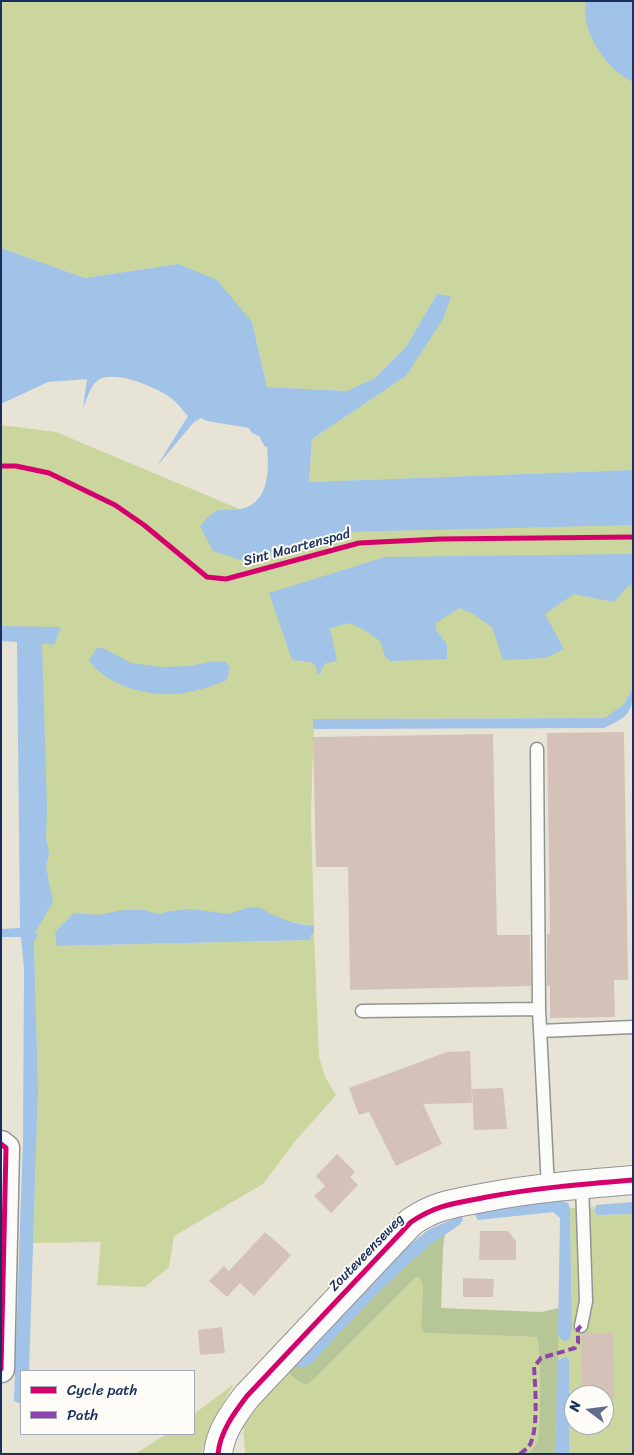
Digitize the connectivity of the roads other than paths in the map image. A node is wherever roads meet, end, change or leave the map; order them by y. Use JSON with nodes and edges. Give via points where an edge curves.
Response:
{"nodes":[{"id":1,"x":537,"y":749,"type":"dead end"},
{"id":2,"x":539,"y":1009,"type":"junction"},
{"id":3,"x":362,"y":1011,"type":"dead end"},
{"id":4,"x":633,"y":1027,"type":"edge"},
{"id":5,"x":540,"y":1031,"type":"junction"},
{"id":6,"x":1,"y":1144,"type":"edge"},
{"id":7,"x":633,"y":1180,"type":"edge"},
{"id":8,"x":582,"y":1184,"type":"junction"},
{"id":9,"x":548,"y":1188,"type":"junction"},
{"id":10,"x":581,"y":1326,"type":"dead end"},
{"id":11,"x":1,"y":1369,"type":"edge"},
{"id":12,"x":218,"y":1454,"type":"edge"}],
"edges":[{"from":1,"to":2,"type":"lane"},
{"from":2,"to":3,"type":"lane"},
{"from":2,"to":5,"type":"lane"},
{"from":4,"to":5,"type":"lane"},
{"from":5,"to":9,"type":"lane"},
{"from":6,"to":11,"type":"street","via":[[6,1148]]},
{"from":7,"to":8,"type":"street","name":"Zouteveenseweg"},
{"from":8,"to":9,"type":"street","name":"Zouteveenseweg"},
{"from":8,"to":10,"type":"lane","via":[[586,1301]]},
{"from":9,"to":12,"type":"street","name":"Zouteveenseweg","via":[[441,1206],[411,1222],[248,1396],[219,1442]]}]}
